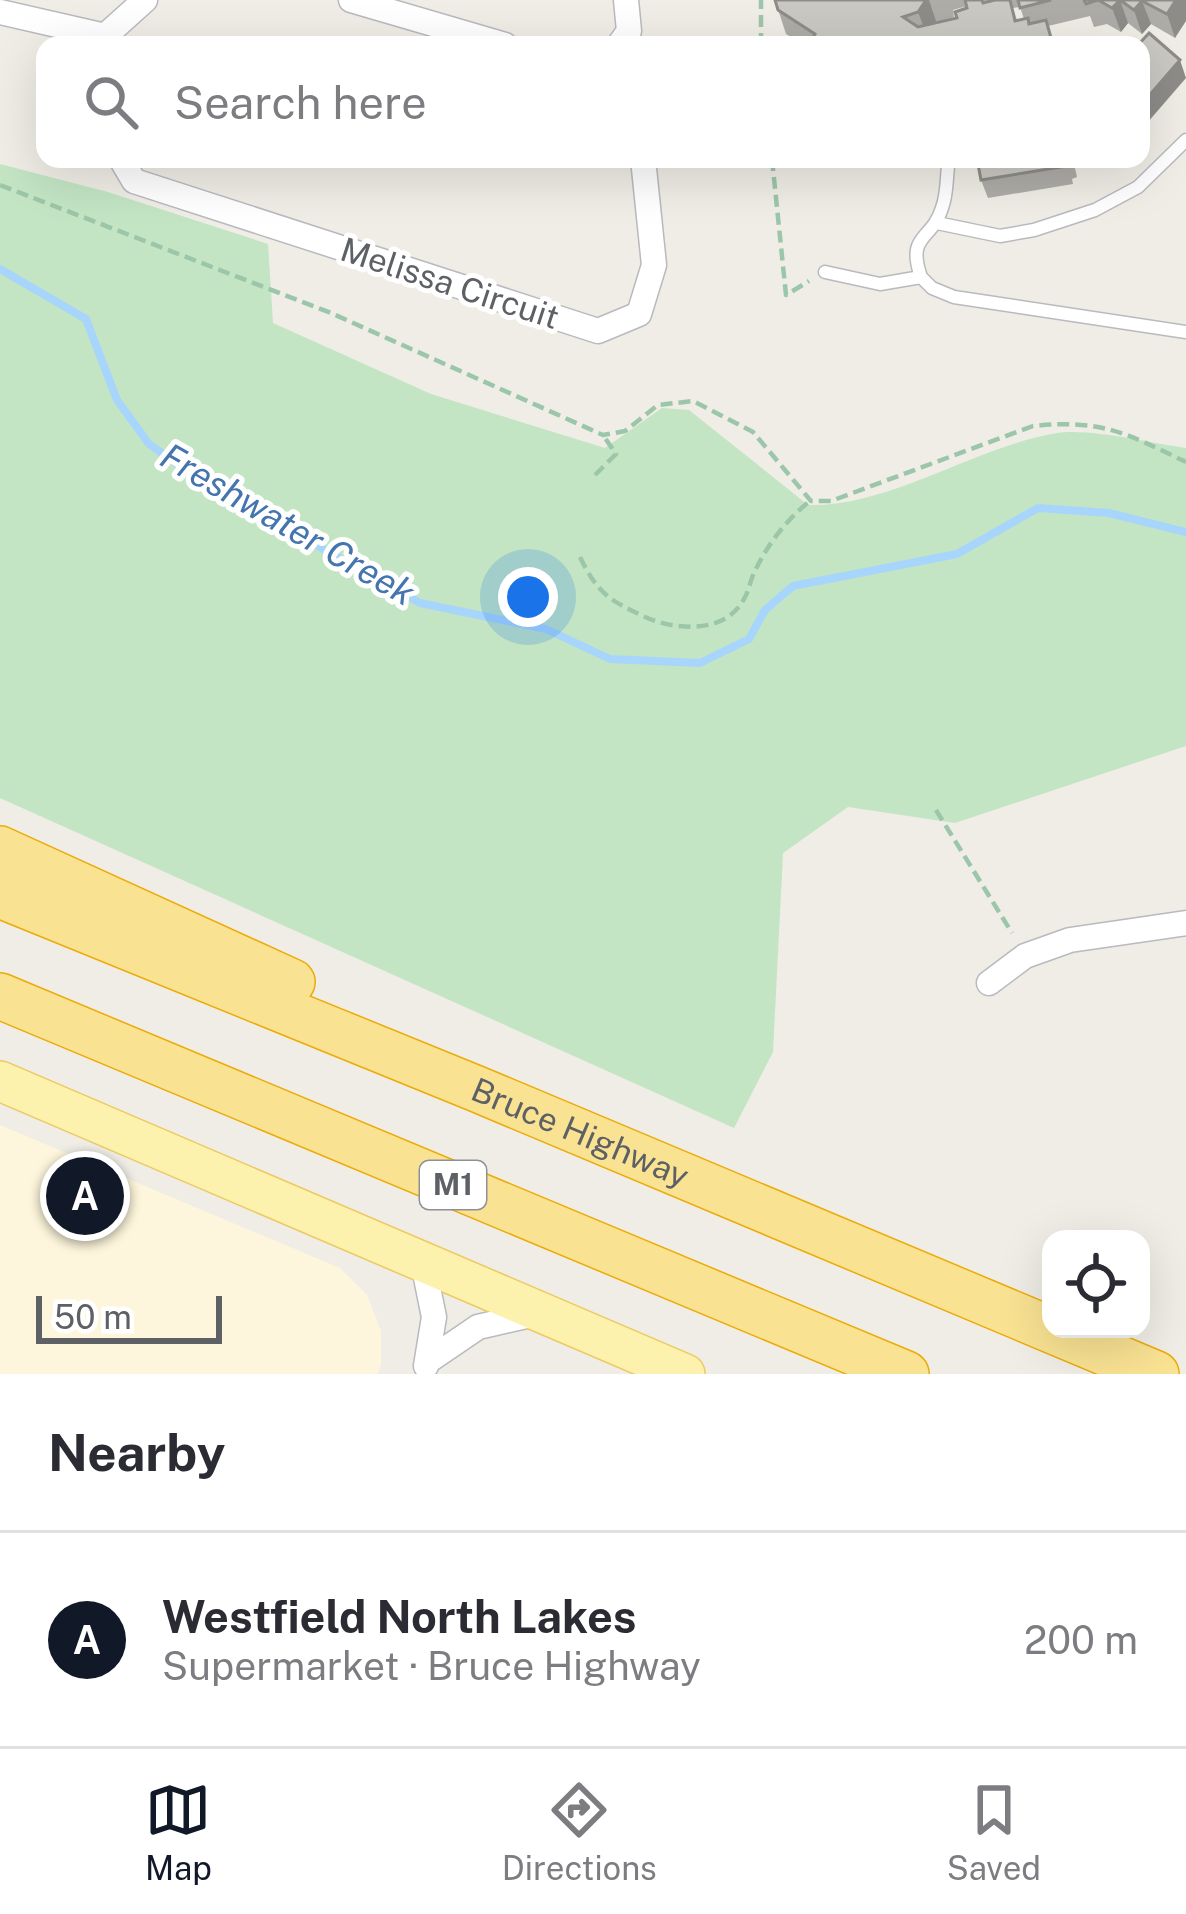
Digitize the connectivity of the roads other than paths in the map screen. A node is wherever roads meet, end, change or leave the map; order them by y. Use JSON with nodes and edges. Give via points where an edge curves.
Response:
{"nodes":[{"id":1,"x":145,"y":0,"type":"edge"},
{"id":2,"x":351,"y":0,"type":"edge"},
{"id":3,"x":626,"y":0,"type":"edge"},
{"id":4,"x":0,"y":12,"type":"edge"},
{"id":5,"x":91,"y":36,"type":"edge"},
{"id":6,"x":110,"y":36,"type":"edge"},
{"id":7,"x":474,"y":36,"type":"edge"},
{"id":8,"x":625,"y":36,"type":"edge"},
{"id":9,"x":1186,"y":140,"type":"edge"},
{"id":10,"x":126,"y":168,"type":"edge"},
{"id":11,"x":645,"y":168,"type":"edge"},
{"id":12,"x":948,"y":168,"type":"edge"},
{"id":13,"x":937,"y":223,"type":"junction"},
{"id":14,"x":825,"y":272,"type":"road end"},
{"id":15,"x":921,"y":277,"type":"junction"},
{"id":16,"x":1186,"y":332,"type":"edge"},
{"id":17,"x":0,"y":849,"type":"edge"},
{"id":18,"x":0,"y":895,"type":"edge"},
{"id":19,"x":1186,"y":923,"type":"edge"},
{"id":20,"x":989,"y":983,"type":"dead end"},
{"id":21,"x":0,"y":996,"type":"edge"},
{"id":22,"x":0,"y":1081,"type":"edge"},
{"id":23,"x":477,"y":1089,"type":"junction"},
{"id":24,"x":423,"y":1263,"type":"junction"},
{"id":25,"x":541,"y":1313,"type":"junction"},
{"id":26,"x":425,"y":1367,"type":"edge"},
{"id":27,"x":685,"y":1374,"type":"edge"},
{"id":28,"x":906,"y":1374,"type":"edge"},
{"id":29,"x":1156,"y":1374,"type":"edge"}],
"edges":[{"from":1,"to":6,"type":"street"},
{"from":2,"to":7,"type":"street"},
{"from":3,"to":8,"type":"street"},
{"from":4,"to":5,"type":"street"},
{"from":9,"to":13,"type":"lane","via":[[1138,187],[1095,210],[1000,236]]},
{"from":10,"to":11,"type":"street","name":"Melissa Circuit","via":[[134,181],[598,331],[639,314],[654,265]]},
{"from":12,"to":13,"type":"lane"},
{"from":13,"to":15,"type":"lane","via":[[921,234],[914,256]]},
{"from":14,"to":15,"type":"lane","via":[[880,284]]},
{"from":15,"to":16,"type":"lane","via":[[954,297]]},
{"from":17,"to":23,"type":"highway","via":[[455,1055]]},
{"from":18,"to":23,"type":"highway","name":"Bruce Highway"},
{"from":19,"to":20,"type":"street","via":[[1070,940],[1025,956]]},
{"from":21,"to":28,"type":"highway","number":"M1"},
{"from":22,"to":24,"type":"main road"},
{"from":23,"to":29,"type":"highway","name":"Bruce Highway"},
{"from":24,"to":25,"type":"main road"},
{"from":24,"to":26,"type":"street","via":[[434,1317]]},
{"from":25,"to":26,"type":"street","via":[[478,1327]]},
{"from":25,"to":27,"type":"main road"}]}
